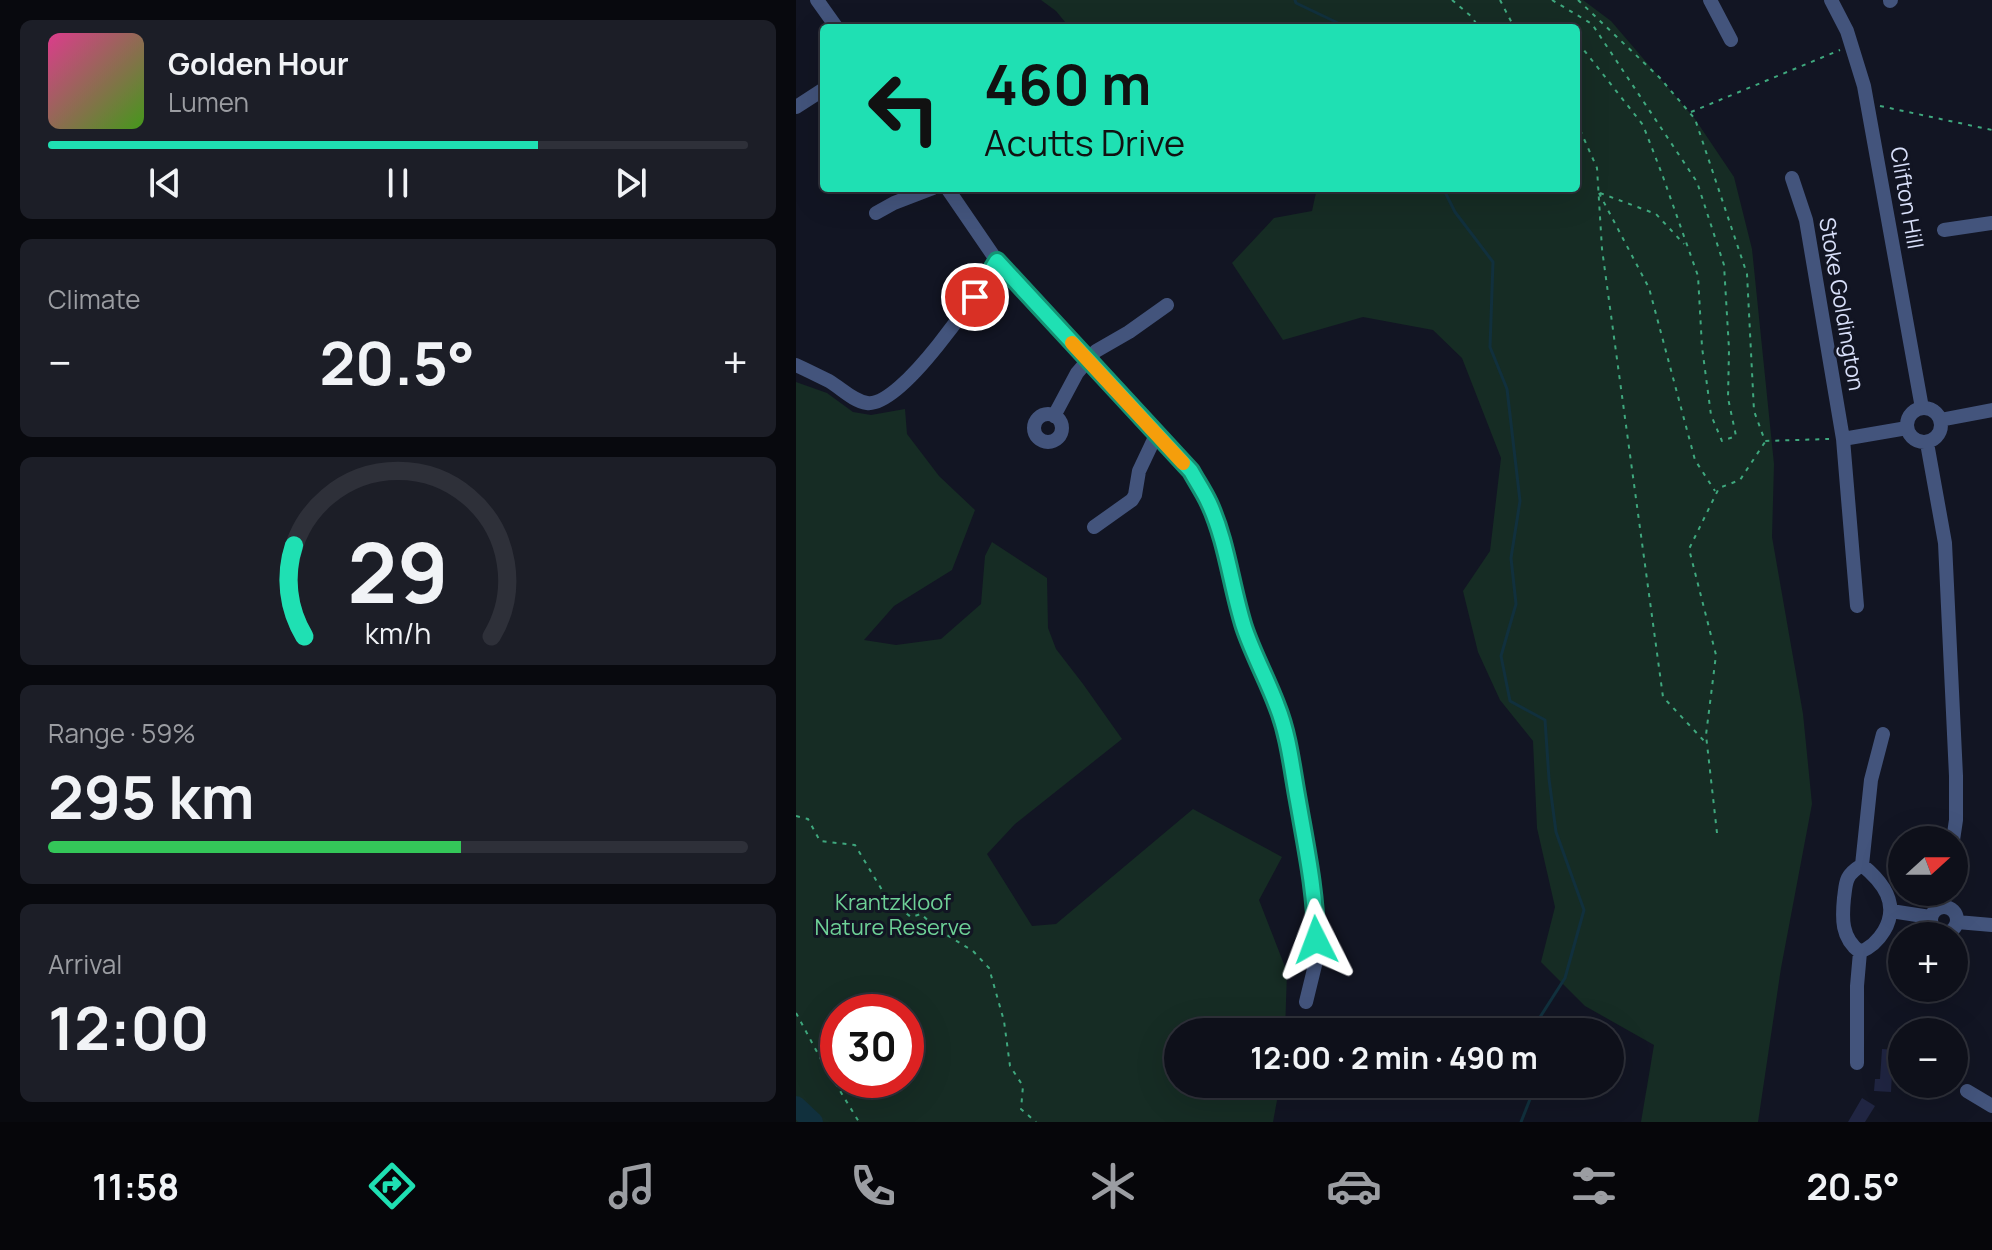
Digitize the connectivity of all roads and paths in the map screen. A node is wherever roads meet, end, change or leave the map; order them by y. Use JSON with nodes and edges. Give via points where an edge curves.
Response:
{"nodes":[{"id":1,"x":817,"y":0,"type":"edge"},
{"id":2,"x":1452,"y":0,"type":"edge"},
{"id":3,"x":1500,"y":0,"type":"edge"},
{"id":4,"x":1552,"y":0,"type":"edge"},
{"id":5,"x":1578,"y":0,"type":"edge"},
{"id":6,"x":1710,"y":0,"type":"edge"},
{"id":7,"x":1831,"y":0,"type":"edge"},
{"id":8,"x":834,"y":24,"type":"edge"},
{"id":9,"x":1476,"y":24,"type":"edge"},
{"id":10,"x":1512,"y":24,"type":"edge"},
{"id":11,"x":1731,"y":40,"type":"dead end"},
{"id":12,"x":1580,"y":45,"type":"edge"},
{"id":13,"x":1852,"y":45,"type":"junction"},
{"id":14,"x":820,"y":92,"type":"edge"},
{"id":15,"x":1867,"y":103,"type":"junction"},
{"id":16,"x":796,"y":107,"type":"edge"},
{"id":17,"x":1689,"y":112,"type":"junction"},
{"id":18,"x":1580,"y":130,"type":"edge"},
{"id":19,"x":1992,"y":130,"type":"edge"},
{"id":20,"x":1792,"y":178,"type":"dead end"},
{"id":21,"x":923,"y":192,"type":"edge"},
{"id":22,"x":950,"y":192,"type":"edge"},
{"id":23,"x":1599,"y":192,"type":"junction"},
{"id":24,"x":876,"y":213,"type":"dead end"},
{"id":25,"x":1992,"y":223,"type":"edge"},
{"id":26,"x":1944,"y":230,"type":"dead end"},
{"id":27,"x":1687,"y":247,"type":"junction"},
{"id":28,"x":997,"y":261,"type":"junction"},
{"id":29,"x":1167,"y":305,"type":"dead end"},
{"id":30,"x":1088,"y":358,"type":"junction"},
{"id":31,"x":796,"y":365,"type":"edge"},
{"id":32,"x":1922,"y":408,"type":"junction"},
{"id":33,"x":1992,"y":410,"type":"edge"},
{"id":34,"x":1054,"y":416,"type":"dead end"},
{"id":35,"x":1940,"y":420,"type":"junction"},
{"id":36,"x":1907,"y":428,"type":"junction"},
{"id":37,"x":1157,"y":433,"type":"junction"},
{"id":38,"x":1843,"y":439,"type":"junction"},
{"id":39,"x":1765,"y":441,"type":"junction"},
{"id":40,"x":1927,"y":443,"type":"junction"},
{"id":41,"x":1716,"y":494,"type":"junction"},
{"id":42,"x":1094,"y":527,"type":"dead end"},
{"id":43,"x":1857,"y":606,"type":"dead end"},
{"id":44,"x":1883,"y":734,"type":"dead end"},
{"id":45,"x":1707,"y":744,"type":"junction"},
{"id":46,"x":796,"y":816,"type":"edge"},
{"id":47,"x":1955,"y":826,"type":"edge"},
{"id":48,"x":1717,"y":833,"type":"dead end"},
{"id":49,"x":1862,"y":865,"type":"junction"},
{"id":50,"x":1939,"y":906,"type":"edge"},
{"id":51,"x":1951,"y":906,"type":"edge"},
{"id":52,"x":1891,"y":911,"type":"junction"},
{"id":53,"x":1930,"y":917,"type":"junction"},
{"id":54,"x":1931,"y":922,"type":"edge"},
{"id":55,"x":1957,"y":922,"type":"edge"},
{"id":56,"x":1968,"y":923,"type":"edge"},
{"id":57,"x":1992,"y":925,"type":"edge"},
{"id":58,"x":1860,"y":952,"type":"junction"},
{"id":59,"x":1306,"y":1002,"type":"dead end"},
{"id":60,"x":796,"y":1013,"type":"edge"},
{"id":61,"x":1857,"y":1063,"type":"dead end"},
{"id":62,"x":1968,"y":1092,"type":"edge"},
{"id":63,"x":1992,"y":1106,"type":"edge"},
{"id":64,"x":859,"y":1122,"type":"edge"},
{"id":65,"x":1036,"y":1122,"type":"edge"}],
"edges":[{"from":1,"to":8,"type":"street"},
{"from":2,"to":9,"type":"path"},
{"from":3,"to":10,"type":"path"},
{"from":4,"to":27,"type":"path","via":[[1592,24],[1697,182],[1724,265],[1728,398],[1736,436],[1722,441],[1711,415],[1698,276]]},
{"from":5,"to":17,"type":"path"},
{"from":6,"to":11,"type":"street"},
{"from":7,"to":13,"type":"street","name":"Clifton Hill"},
{"from":12,"to":27,"type":"path","via":[[1643,125]]},
{"from":13,"to":15,"type":"street","name":"Clifton Hill"},
{"from":13,"to":17,"type":"path"},
{"from":14,"to":16,"type":"street"},
{"from":15,"to":19,"type":"path"},
{"from":15,"to":32,"type":"street","name":"Clifton Hill"},
{"from":17,"to":39,"type":"path","via":[[1747,274],[1754,411]]},
{"from":18,"to":23,"type":"path","via":[[1597,168]]},
{"from":20,"to":38,"type":"street","name":"Stoke Goldington","via":[[1806,220]]},
{"from":21,"to":24,"type":"street"},
{"from":22,"to":28,"type":"street"},
{"from":23,"to":27,"type":"path","via":[[1656,214]]},
{"from":23,"to":41,"type":"path","via":[[1649,288],[1695,460]]},
{"from":23,"to":45,"type":"path","via":[[1602,249],[1663,697]]},
{"from":25,"to":26,"type":"street"},
{"from":28,"to":30,"type":"street"},
{"from":28,"to":31,"type":"street","via":[[907,382],[877,403],[864,403]]},
{"from":29,"to":30,"type":"street"},
{"from":30,"to":34,"type":"street"},
{"from":30,"to":37,"type":"street"},
{"from":32,"to":35,"type":"street"},
{"from":32,"to":36,"type":"street","via":[[1912,413]]},
{"from":33,"to":35,"type":"street"},
{"from":35,"to":40,"type":"street","via":[[1937,437]]},
{"from":36,"to":38,"type":"street"},
{"from":36,"to":40,"type":"street","via":[[1916,441]]},
{"from":37,"to":42,"type":"street","via":[[1132,500]]},
{"from":37,"to":59,"type":"street","via":[[1191,471],[1209,504],[1243,624],[1289,747],[1316,920],[1316,961]]},
{"from":38,"to":39,"type":"path"},
{"from":38,"to":43,"type":"street","name":"Stoke Goldington"},
{"from":39,"to":41,"type":"path","via":[[1740,480]]},
{"from":40,"to":47,"type":"street","via":[[1945,543]]},
{"from":41,"to":45,"type":"path","via":[[1689,549],[1716,655]]},
{"from":44,"to":49,"type":"street","via":[[1871,780]]},
{"from":45,"to":48,"type":"path"},
{"from":46,"to":65,"type":"path","via":[[808,819],[820,841],[855,845],[888,900],[911,917],[921,914],[989,968],[1010,1066],[1023,1086],[1021,1109]]},
{"from":49,"to":52,"type":"street","via":[[1884,888]]},
{"from":49,"to":58,"type":"street","via":[[1848,877],[1843,918],[1852,946]]},
{"from":50,"to":53,"type":"street"},
{"from":51,"to":55,"type":"street"},
{"from":52,"to":53,"type":"street"},
{"from":52,"to":58,"type":"street","via":[[1877,941]]},
{"from":53,"to":54,"type":"street"},
{"from":56,"to":57,"type":"street"},
{"from":58,"to":61,"type":"street"},
{"from":60,"to":64,"type":"path"},
{"from":62,"to":63,"type":"street"}]}
